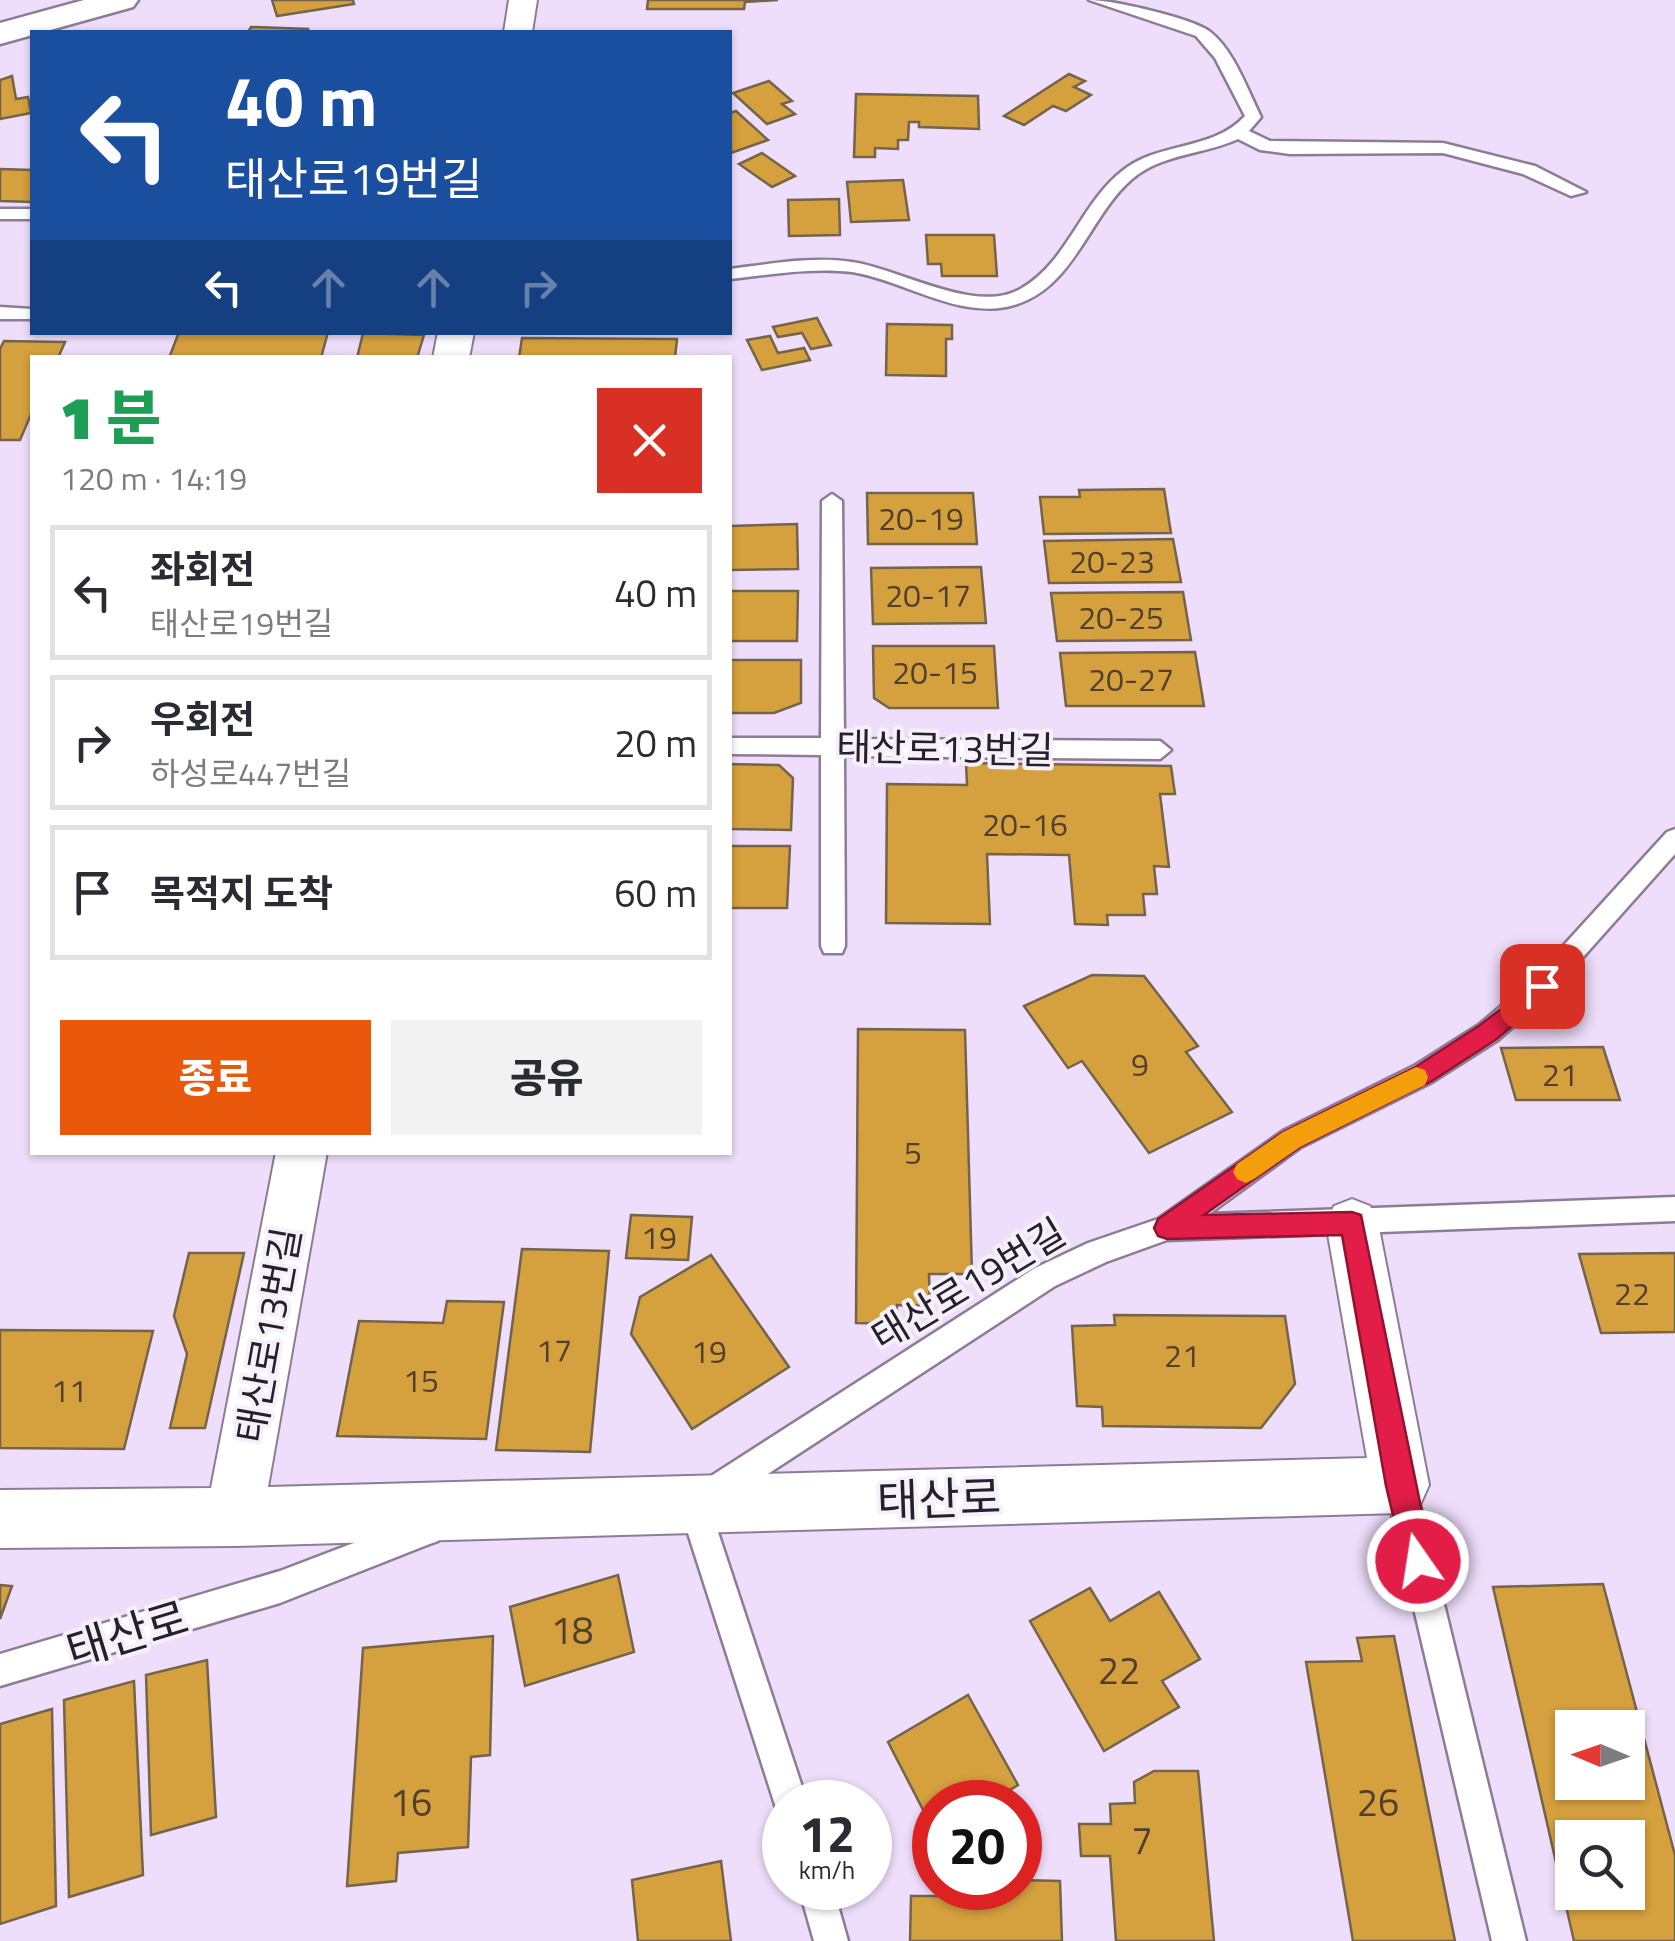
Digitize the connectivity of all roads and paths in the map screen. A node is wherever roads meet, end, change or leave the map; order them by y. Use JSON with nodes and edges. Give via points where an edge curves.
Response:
{"nodes":[{"id":1,"x":121,"y":0,"type":"edge"},
{"id":2,"x":523,"y":0,"type":"edge"},
{"id":3,"x":1097,"y":0,"type":"edge"},
{"id":4,"x":80,"y":14,"type":"junction"},
{"id":5,"x":44,"y":30,"type":"edge"},
{"id":6,"x":518,"y":30,"type":"edge"},
{"id":7,"x":0,"y":34,"type":"edge"},
{"id":8,"x":30,"y":36,"type":"edge"},
{"id":9,"x":0,"y":48,"type":"edge"},
{"id":10,"x":1241,"y":134,"type":"junction"},
{"id":11,"x":1578,"y":192,"type":"dead end"},
{"id":12,"x":0,"y":214,"type":"edge"},
{"id":13,"x":30,"y":214,"type":"edge"},
{"id":14,"x":732,"y":274,"type":"edge"},
{"id":15,"x":0,"y":313,"type":"edge"},
{"id":16,"x":30,"y":314,"type":"edge"},
{"id":17,"x":832,"y":501,"type":"dead end"},
{"id":18,"x":732,"y":746,"type":"edge"},
{"id":19,"x":833,"y":747,"type":"junction"},
{"id":20,"x":1160,"y":750,"type":"dead end"},
{"id":21,"x":1675,"y":838,"type":"edge"},
{"id":22,"x":833,"y":946,"type":"dead end"},
{"id":23,"x":301,"y":1155,"type":"edge"},
{"id":24,"x":1675,"y":1208,"type":"edge"},
{"id":25,"x":1352,"y":1223,"type":"junction"},
{"id":26,"x":1167,"y":1228,"type":"junction"},
{"id":27,"x":1400,"y":1486,"type":"junction"},
{"id":28,"x":694,"y":1504,"type":"junction"},
{"id":29,"x":478,"y":1510,"type":"junction"},
{"id":30,"x":234,"y":1517,"type":"junction"},
{"id":31,"x":0,"y":1519,"type":"edge"},
{"id":32,"x":0,"y":1670,"type":"edge"},
{"id":33,"x":783,"y":1780,"type":"edge"},
{"id":34,"x":823,"y":1910,"type":"edge"},
{"id":35,"x":832,"y":1941,"type":"edge"},
{"id":36,"x":1509,"y":1941,"type":"edge"}],
"edges":[{"from":1,"to":4,"type":"street"},
{"from":2,"to":6,"type":"street"},
{"from":3,"to":10,"type":"lane","via":[[1202,33],[1222,56],[1252,118]]},
{"from":4,"to":5,"type":"street"},
{"from":4,"to":7,"type":"street"},
{"from":8,"to":9,"type":"street"},
{"from":10,"to":11,"type":"lane","via":[[1290,150],[1443,148],[1530,170]]},
{"from":10,"to":14,"type":"lane","via":[[1144,162],[1119,181],[1049,276],[1009,301],[973,301],[850,267]]},
{"from":12,"to":13,"type":"lane"},
{"from":15,"to":16,"type":"lane"},
{"from":17,"to":19,"type":"lane"},
{"from":18,"to":19,"type":"lane","name":"태산로13번길"},
{"from":19,"to":20,"type":"lane","name":"태산로13번길"},
{"from":19,"to":22,"type":"lane"},
{"from":21,"to":26,"type":"lane","via":[[1542,986],[1488,1032],[1423,1074],[1292,1139]]},
{"from":23,"to":30,"type":"street","name":"태산로13번길"},
{"from":24,"to":25,"type":"lane","name":"태산로19번길"},
{"from":25,"to":26,"type":"lane","name":"태산로19번길"},
{"from":25,"to":27,"type":"street"},
{"from":26,"to":28,"type":"lane","name":"태산로19번길","via":[[1045,1278]]},
{"from":27,"to":28,"type":"street","name":"태산로"},
{"from":27,"to":36,"type":"lane"},
{"from":28,"to":29,"type":"street","name":"태산로"},
{"from":28,"to":33,"type":"lane"},
{"from":29,"to":30,"type":"street","name":"태산로"},
{"from":29,"to":32,"type":"lane","name":"태산로","via":[[280,1587]]},
{"from":30,"to":31,"type":"street","name":"태산로"},
{"from":34,"to":35,"type":"lane"}]}
